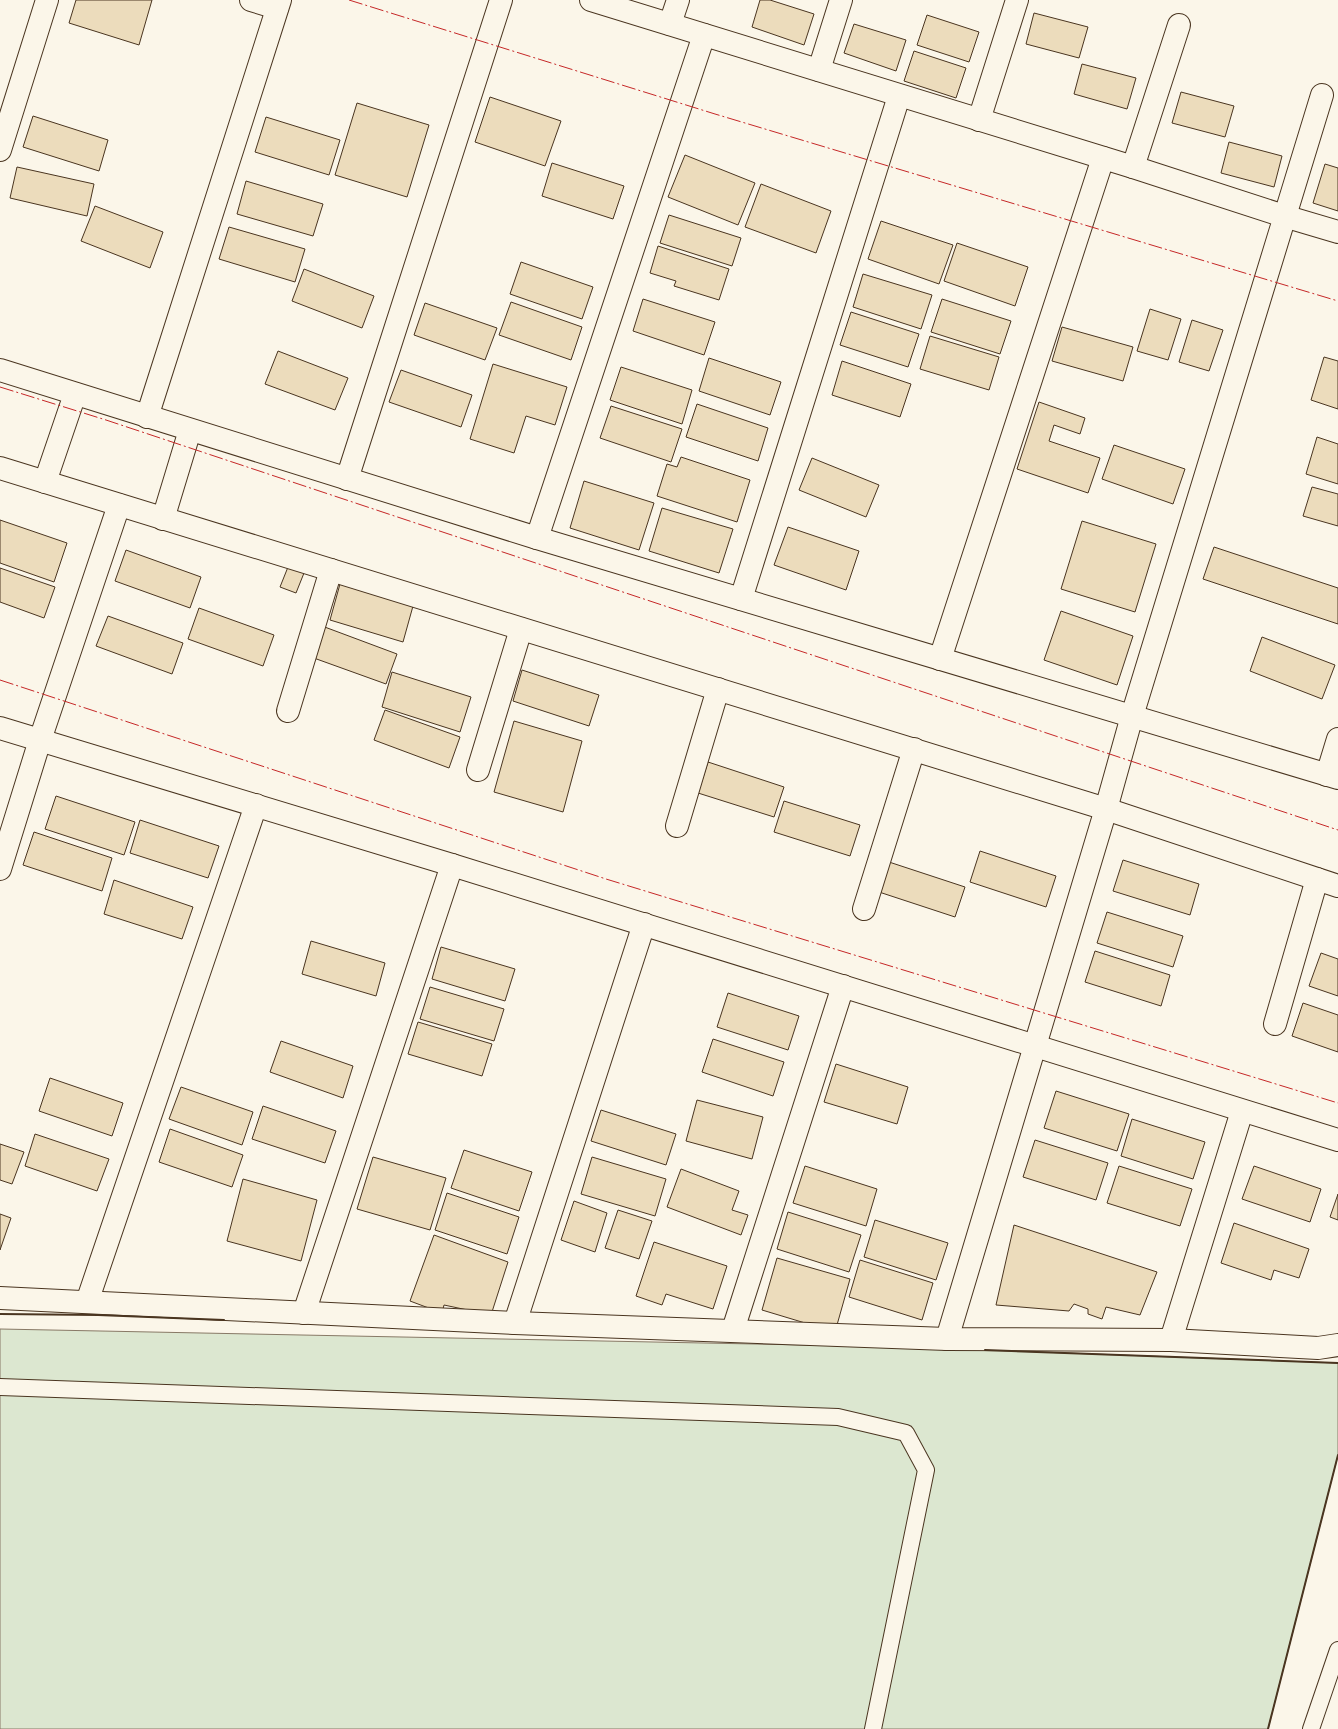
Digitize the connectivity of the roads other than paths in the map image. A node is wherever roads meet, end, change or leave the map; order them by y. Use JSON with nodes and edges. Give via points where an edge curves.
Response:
{"nodes":[{"id":1,"x":47,"y":0,"type":"edge"},
{"id":2,"x":251,"y":0,"type":"edge"},
{"id":3,"x":501,"y":0,"type":"edge"},
{"id":4,"x":591,"y":0,"type":"edge"},
{"id":5,"x":678,"y":0,"type":"edge"},
{"id":6,"x":840,"y":0,"type":"edge"},
{"id":7,"x":1017,"y":0,"type":"edge"},
{"id":8,"x":278,"y":4,"type":"edge"},
{"id":9,"x":670,"y":24,"type":"junction"},
{"id":10,"x":1179,"y":25,"type":"dead end"},
{"id":11,"x":704,"y":36,"type":"junction"},
{"id":12,"x":819,"y":70,"type":"junction"},
{"id":13,"x":1322,"y":95,"type":"dead end"},
{"id":14,"x":899,"y":96,"type":"junction"},
{"id":15,"x":979,"y":120,"type":"junction"},
{"id":16,"x":0,"y":150,"type":"edge"},
{"id":17,"x":1103,"y":158,"type":"junction"},
{"id":18,"x":1133,"y":167,"type":"junction"},
{"id":19,"x":1284,"y":216,"type":"junction"},
{"id":20,"x":1338,"y":232,"type":"edge"},
{"id":21,"x":0,"y":370,"type":"edge"},
{"id":22,"x":76,"y":394,"type":"junction"},
{"id":23,"x":147,"y":417,"type":"junction"},
{"id":24,"x":190,"y":430,"type":"junction"},
{"id":25,"x":0,"y":468,"type":"edge"},
{"id":26,"x":347,"y":479,"type":"junction"},
{"id":27,"x":45,"y":482,"type":"junction"},
{"id":28,"x":118,"y":505,"type":"junction"},
{"id":29,"x":163,"y":519,"type":"junction"},
{"id":30,"x":537,"y":538,"type":"junction"},
{"id":31,"x":331,"y":570,"type":"junction"},
{"id":32,"x":741,"y":599,"type":"junction"},
{"id":33,"x":521,"y":629,"type":"junction"},
{"id":34,"x":940,"y":659,"type":"junction"},
{"id":35,"x":718,"y":689,"type":"junction"},
{"id":36,"x":288,"y":711,"type":"dead end"},
{"id":37,"x":1132,"y":716,"type":"junction"},
{"id":38,"x":0,"y":728,"type":"edge"},
{"id":39,"x":1338,"y":739,"type":"edge"},
{"id":40,"x":40,"y":740,"type":"junction"},
{"id":41,"x":914,"y":749,"type":"junction"},
{"id":42,"x":478,"y":770,"type":"dead end"},
{"id":43,"x":1332,"y":777,"type":"edge"},
{"id":44,"x":256,"y":805,"type":"junction"},
{"id":45,"x":1106,"y":809,"type":"junction"},
{"id":46,"x":677,"y":826,"type":"dead end"},
{"id":47,"x":452,"y":865,"type":"junction"},
{"id":48,"x":0,"y":869,"type":"edge"},
{"id":49,"x":1317,"y":878,"type":"junction"},
{"id":50,"x":1338,"y":886,"type":"edge"},
{"id":51,"x":864,"y":909,"type":"dead end"},
{"id":52,"x":644,"y":924,"type":"junction"},
{"id":53,"x":843,"y":986,"type":"junction"},
{"id":54,"x":1276,"y":1024,"type":"dead end"},
{"id":55,"x":1034,"y":1047,"type":"junction"},
{"id":56,"x":1242,"y":1110,"type":"junction"},
{"id":57,"x":1338,"y":1140,"type":"edge"},
{"id":58,"x":0,"y":1298,"type":"edge"},
{"id":59,"x":87,"y":1302,"type":"junction"},
{"id":60,"x":304,"y":1313,"type":"junction"},
{"id":61,"x":515,"y":1323,"type":"junction"},
{"id":62,"x":733,"y":1330,"type":"junction"},
{"id":63,"x":947,"y":1339,"type":"junction"},
{"id":64,"x":1171,"y":1340,"type":"junction"},
{"id":65,"x":1338,"y":1345,"type":"edge"},
{"id":66,"x":0,"y":1388,"type":"edge"},
{"id":67,"x":1338,"y":1650,"type":"edge"},
{"id":68,"x":873,"y":1729,"type":"edge"},
{"id":69,"x":1311,"y":1729,"type":"edge"}],
"edges":[{"from":1,"to":16,"type":"street"},
{"from":2,"to":8,"type":"street"},
{"from":3,"to":26,"type":"street"},
{"from":4,"to":9,"type":"street"},
{"from":5,"to":9,"type":"street"},
{"from":6,"to":12,"type":"street"},
{"from":7,"to":15,"type":"street"},
{"from":8,"to":23,"type":"street"},
{"from":9,"to":11,"type":"street"},
{"from":10,"to":18,"type":"street"},
{"from":11,"to":12,"type":"street"},
{"from":11,"to":30,"type":"street"},
{"from":12,"to":14,"type":"street"},
{"from":13,"to":19,"type":"street"},
{"from":14,"to":15,"type":"street"},
{"from":14,"to":32,"type":"street"},
{"from":15,"to":17,"type":"street"},
{"from":17,"to":18,"type":"street"},
{"from":17,"to":34,"type":"street"},
{"from":18,"to":19,"type":"street"},
{"from":19,"to":20,"type":"street"},
{"from":19,"to":37,"type":"street"},
{"from":21,"to":22,"type":"street"},
{"from":22,"to":23,"type":"street"},
{"from":22,"to":27,"type":"street"},
{"from":23,"to":24,"type":"street"},
{"from":24,"to":26,"type":"street"},
{"from":24,"to":29,"type":"street"},
{"from":25,"to":27,"type":"street"},
{"from":26,"to":30,"type":"street"},
{"from":27,"to":28,"type":"street"},
{"from":28,"to":29,"type":"street"},
{"from":28,"to":40,"type":"street"},
{"from":29,"to":31,"type":"street"},
{"from":30,"to":32,"type":"street"},
{"from":31,"to":33,"type":"street"},
{"from":31,"to":36,"type":"street"},
{"from":32,"to":34,"type":"street"},
{"from":33,"to":35,"type":"street"},
{"from":33,"to":42,"type":"street"},
{"from":34,"to":37,"type":"street"},
{"from":35,"to":41,"type":"street"},
{"from":35,"to":46,"type":"street"},
{"from":37,"to":43,"type":"street"},
{"from":37,"to":45,"type":"street"},
{"from":38,"to":40,"type":"street"},
{"from":39,"to":43,"type":"street"},
{"from":40,"to":44,"type":"street"},
{"from":40,"to":48,"type":"street"},
{"from":41,"to":45,"type":"street"},
{"from":41,"to":51,"type":"street"},
{"from":44,"to":47,"type":"street"},
{"from":44,"to":59,"type":"street"},
{"from":45,"to":49,"type":"street"},
{"from":45,"to":55,"type":"street"},
{"from":47,"to":52,"type":"street"},
{"from":47,"to":60,"type":"street"},
{"from":49,"to":50,"type":"street"},
{"from":49,"to":54,"type":"street"},
{"from":52,"to":53,"type":"street"},
{"from":52,"to":61,"type":"street"},
{"from":53,"to":55,"type":"street"},
{"from":53,"to":62,"type":"street"},
{"from":55,"to":56,"type":"street"},
{"from":55,"to":63,"type":"street"},
{"from":56,"to":57,"type":"street"},
{"from":56,"to":64,"type":"street"},
{"from":58,"to":59,"type":"street"},
{"from":59,"to":60,"type":"street"},
{"from":60,"to":61,"type":"street"},
{"from":61,"to":62,"type":"street"},
{"from":62,"to":63,"type":"street"},
{"from":63,"to":64,"type":"street"},
{"from":64,"to":65,"type":"street","via":[[1318,1348]]},
{"from":66,"to":68,"type":"lane","via":[[838,1417],[906,1433],[926,1470]]},
{"from":67,"to":69,"type":"lane"}]}
